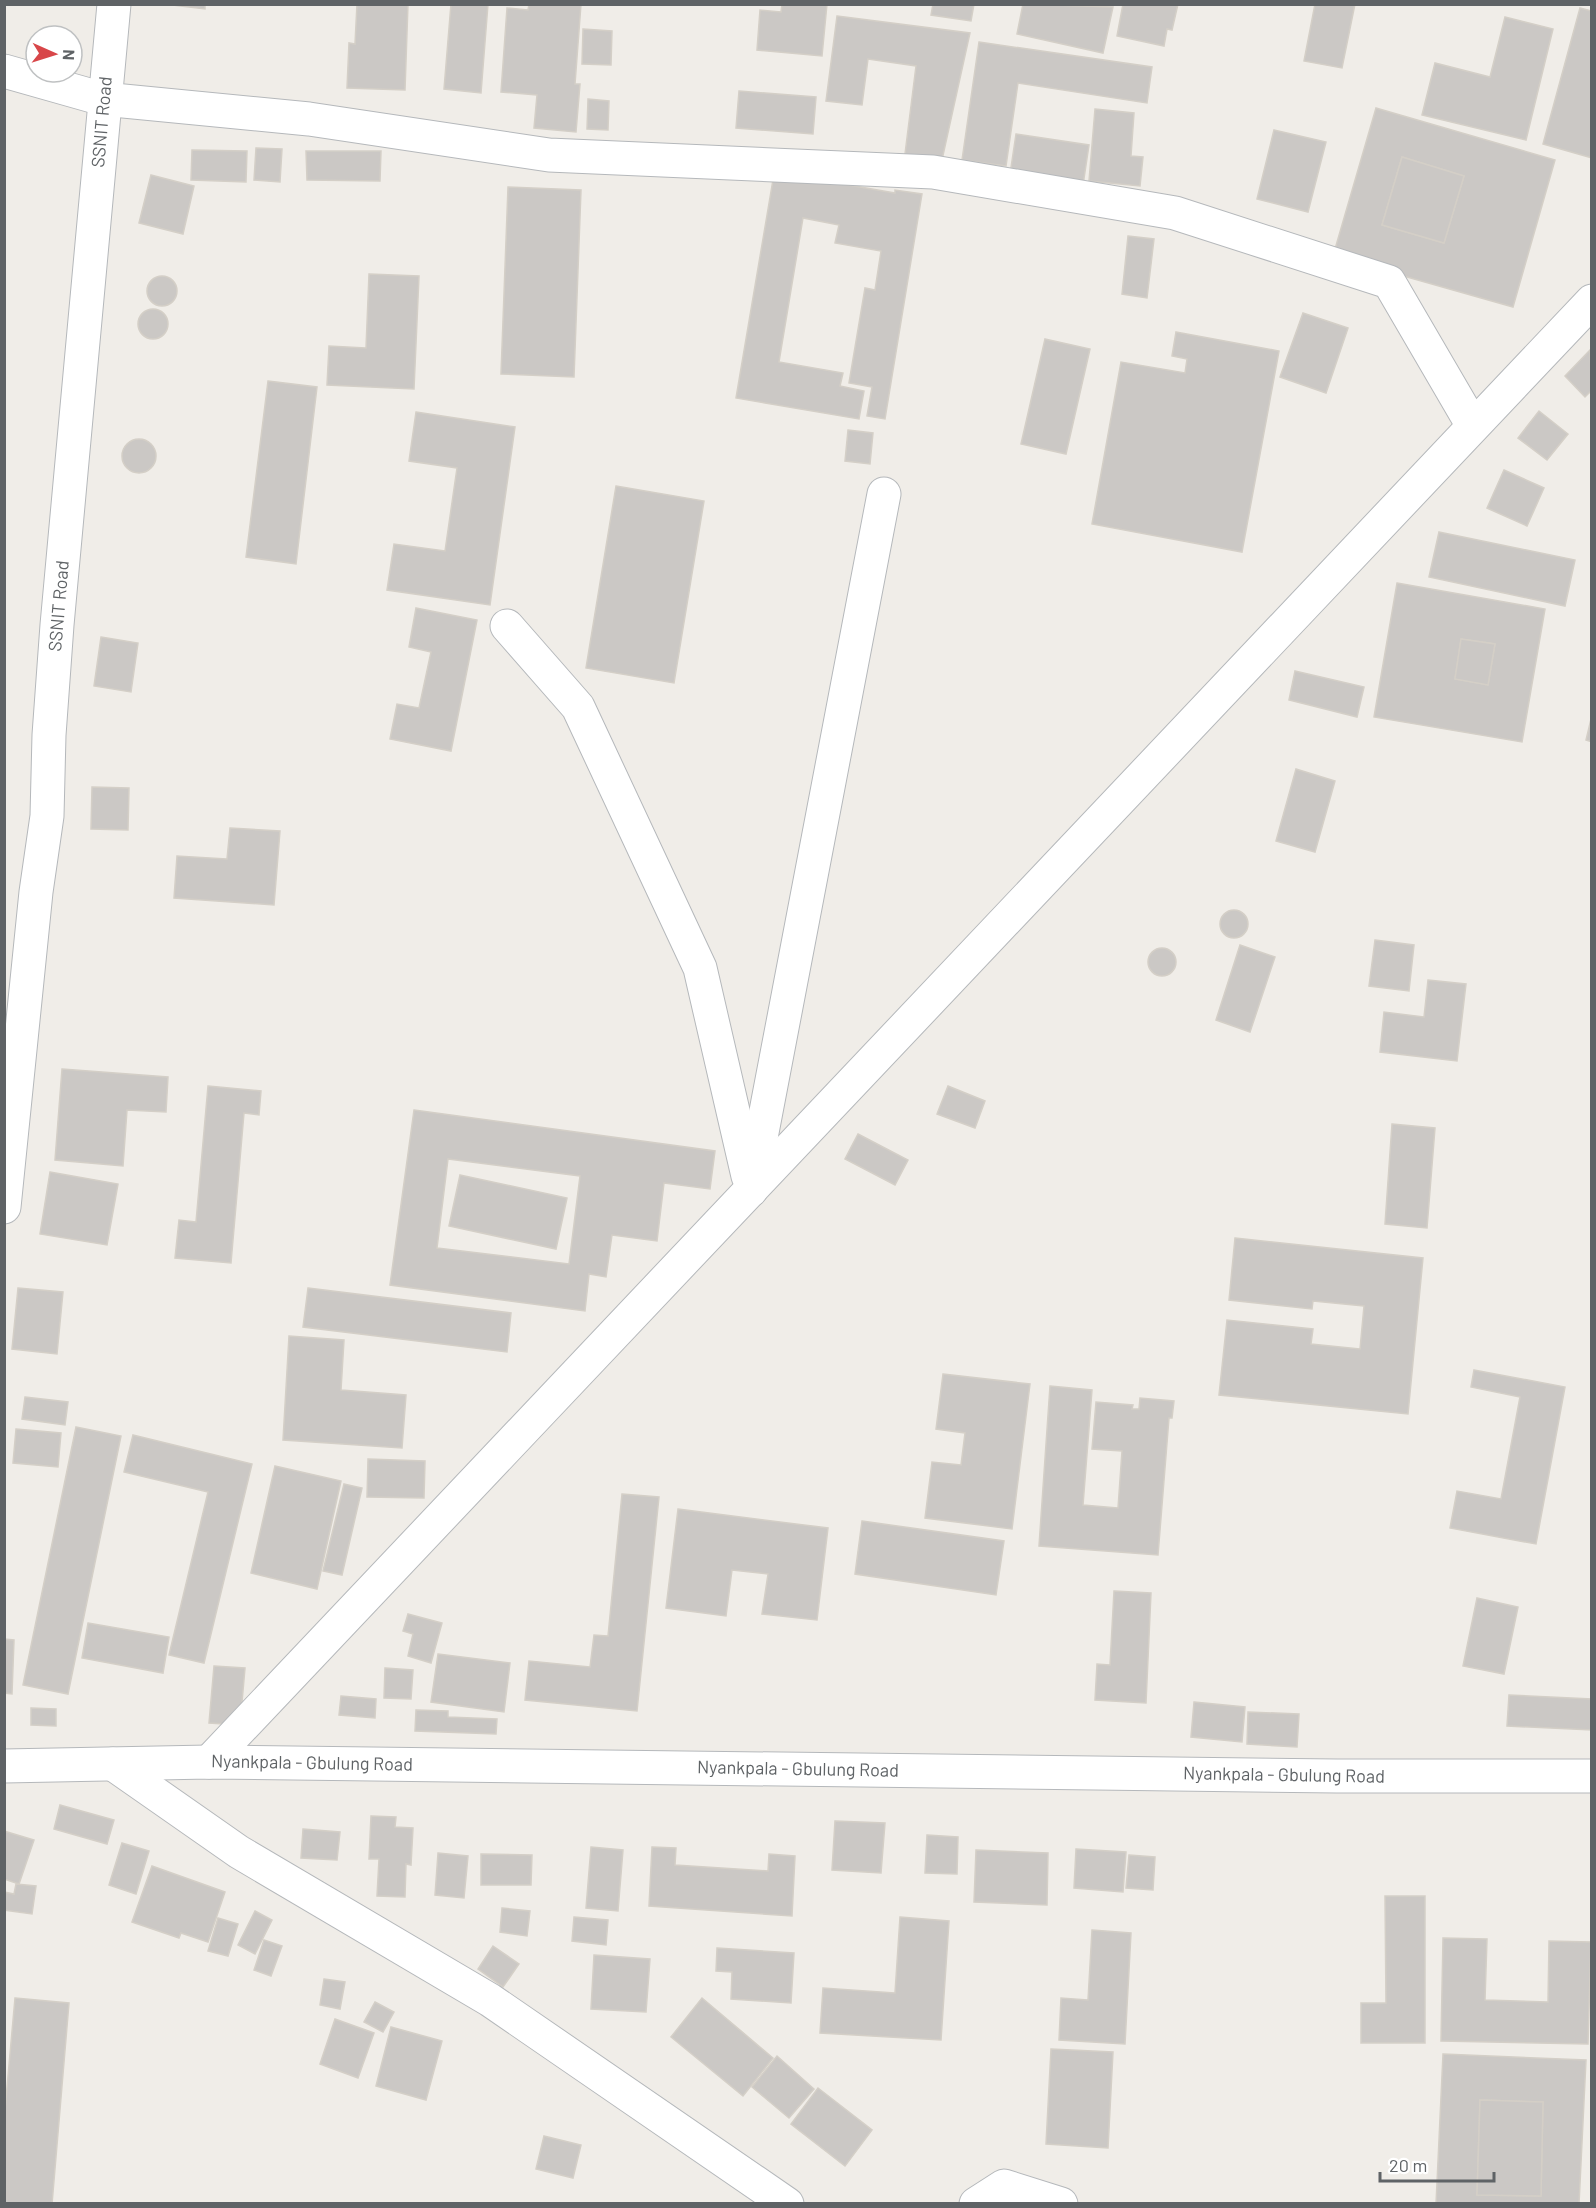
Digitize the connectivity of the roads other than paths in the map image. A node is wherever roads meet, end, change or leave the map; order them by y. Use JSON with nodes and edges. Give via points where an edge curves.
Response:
{"nodes":[{"id":1,"x":114,"y":4,"type":"edge"},
{"id":2,"x":4,"y":71,"type":"edge"},
{"id":3,"x":103,"y":99,"type":"junction"},
{"id":4,"x":1592,"y":301,"type":"edge"},
{"id":5,"x":1473,"y":426,"type":"junction"},
{"id":6,"x":884,"y":494,"type":"dead end"},
{"id":7,"x":507,"y":626,"type":"dead end"},
{"id":8,"x":751,"y":1190,"type":"junction"},
{"id":9,"x":4,"y":1207,"type":"edge"},
{"id":10,"x":209,"y":1762,"type":"junction"},
{"id":11,"x":113,"y":1764,"type":"junction"},
{"id":12,"x":4,"y":1766,"type":"edge"},
{"id":13,"x":1592,"y":1776,"type":"edge"},
{"id":14,"x":787,"y":2204,"type":"edge"},
{"id":15,"x":975,"y":2204,"type":"edge"},
{"id":16,"x":1061,"y":2204,"type":"edge"}],
"edges":[{"from":1,"to":3,"type":"street","name":"SSNIT Road"},
{"from":2,"to":3,"type":"street"},
{"from":3,"to":5,"type":"street","via":[[309,119],[549,155],[933,172],[1175,213],[1389,282]]},
{"from":3,"to":9,"type":"street","name":"SSNIT Road","via":[[49,735],[47,816]]},
{"from":4,"to":5,"type":"street"},
{"from":5,"to":8,"type":"street"},
{"from":6,"to":8,"type":"street"},
{"from":7,"to":8,"type":"street","via":[[578,706],[700,968]]},
{"from":8,"to":10,"type":"street"},
{"from":10,"to":11,"type":"street","name":"Nyankpala - Gbulung Road"},
{"from":10,"to":13,"type":"street","name":"Nyankpala - Gbulung Road"},
{"from":11,"to":12,"type":"street","name":"Nyankpala - Gbulung Road"},
{"from":11,"to":14,"type":"street","via":[[239,1852],[490,2000]]},
{"from":15,"to":16,"type":"street","via":[[1004,2186]]}]}
